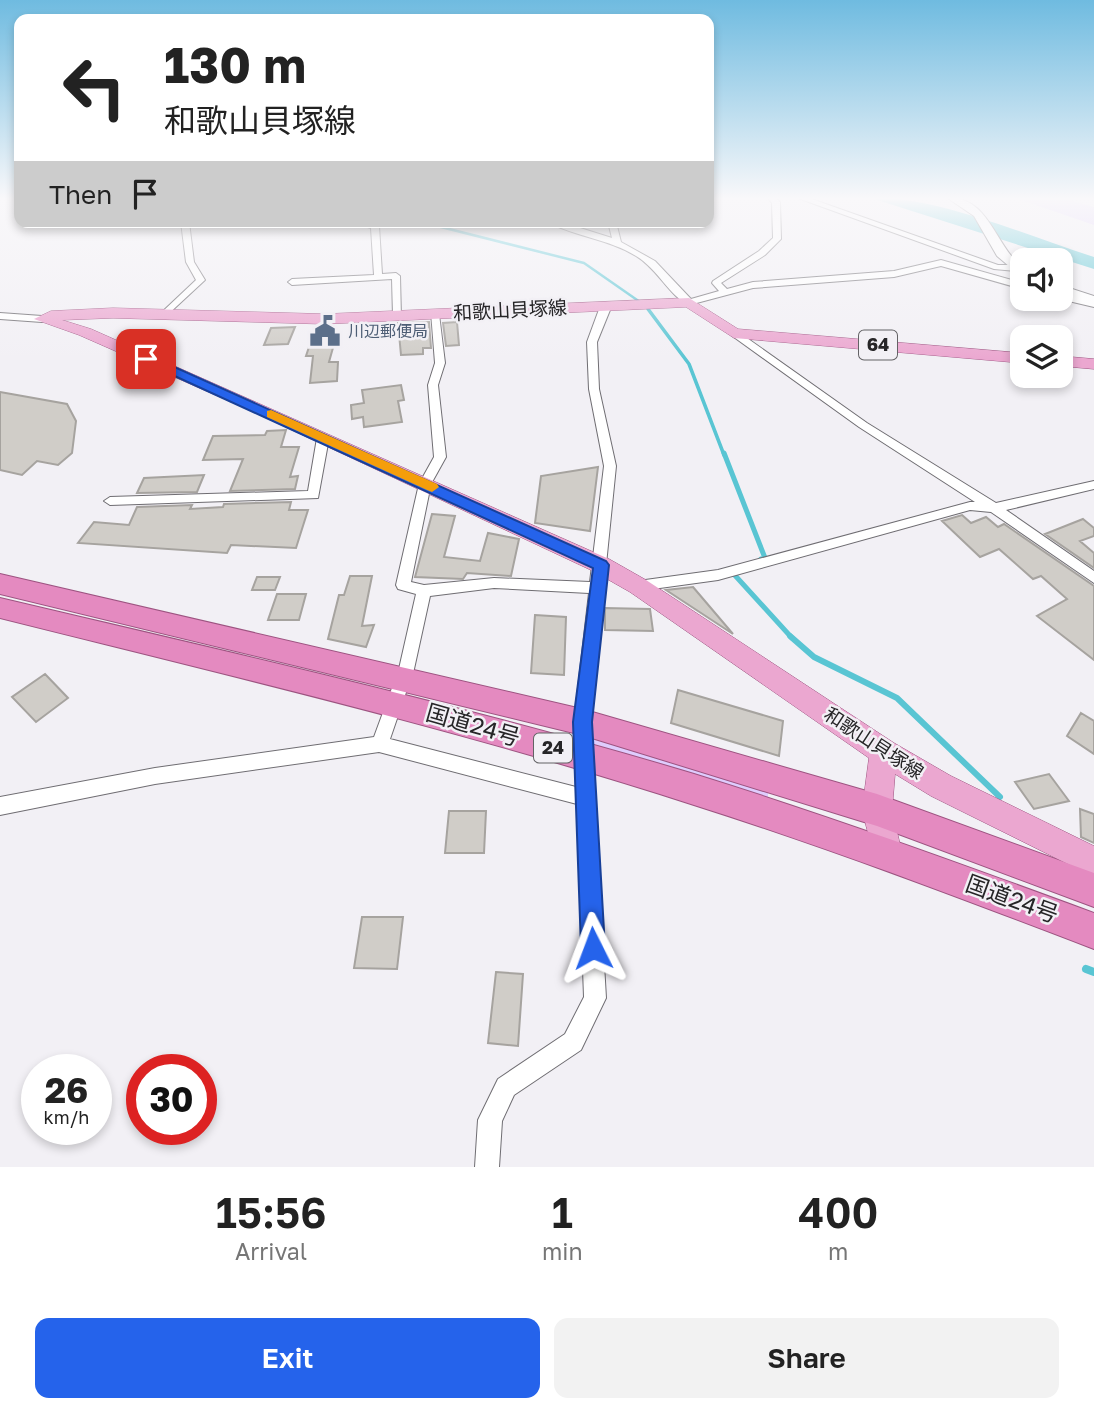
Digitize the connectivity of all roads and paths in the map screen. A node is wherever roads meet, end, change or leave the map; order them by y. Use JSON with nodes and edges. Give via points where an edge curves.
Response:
{"nodes":[{"id":1,"x":189,"y":251,"type":"edge"},
{"id":2,"x":376,"y":251,"type":"edge"},
{"id":3,"x":633,"y":251,"type":"edge"},
{"id":4,"x":764,"y":251,"type":"edge"},
{"id":5,"x":953,"y":251,"type":"edge"},
{"id":6,"x":1010,"y":267,"type":"edge"},
{"id":7,"x":378,"y":277,"type":"junction"},
{"id":8,"x":292,"y":282,"type":"dead end"},
{"id":9,"x":1010,"y":283,"type":"edge"},
{"id":10,"x":725,"y":292,"type":"junction"},
{"id":11,"x":1073,"y":294,"type":"edge"},
{"id":12,"x":1073,"y":298,"type":"edge"},
{"id":13,"x":689,"y":302,"type":"junction"},
{"id":14,"x":1094,"y":302,"type":"edge"},
{"id":15,"x":604,"y":306,"type":"junction"},
{"id":16,"x":434,"y":314,"type":"junction"},
{"id":17,"x":164,"y":315,"type":"junction"},
{"id":18,"x":0,"y":316,"type":"edge"},
{"id":19,"x":398,"y":316,"type":"junction"},
{"id":20,"x":42,"y":319,"type":"junction"},
{"id":21,"x":734,"y":333,"type":"junction"},
{"id":22,"x":1010,"y":357,"type":"edge"},
{"id":23,"x":1073,"y":362,"type":"edge"},
{"id":24,"x":1094,"y":364,"type":"edge"},
{"id":25,"x":323,"y":438,"type":"junction"},
{"id":26,"x":425,"y":484,"type":"junction"},
{"id":27,"x":1094,"y":485,"type":"edge"},
{"id":28,"x":110,"y":501,"type":"dead end"},
{"id":29,"x":994,"y":508,"type":"junction"},
{"id":30,"x":600,"y":576,"type":"junction"},
{"id":31,"x":1094,"y":578,"type":"edge"},
{"id":32,"x":0,"y":584,"type":"edge"},
{"id":33,"x":638,"y":586,"type":"junction"},
{"id":34,"x":424,"y":590,"type":"junction"},
{"id":35,"x":0,"y":608,"type":"edge"},
{"id":36,"x":399,"y":691,"type":"junction"},
{"id":37,"x":582,"y":722,"type":"junction"},
{"id":38,"x":379,"y":744,"type":"junction"},
{"id":39,"x":884,"y":752,"type":"junction"},
{"id":40,"x":584,"y":757,"type":"junction"},
{"id":41,"x":586,"y":798,"type":"junction"},
{"id":42,"x":0,"y":806,"type":"edge"},
{"id":43,"x":877,"y":810,"type":"junction"},
{"id":44,"x":887,"y":853,"type":"junction"},
{"id":45,"x":1094,"y":862,"type":"edge"},
{"id":46,"x":1094,"y":890,"type":"edge"},
{"id":47,"x":1094,"y":931,"type":"edge"},
{"id":48,"x":487,"y":1167,"type":"edge"}],
"edges":[{"from":1,"to":17,"type":"street","via":[[201,280]]},
{"from":2,"to":7,"type":"street"},
{"from":3,"to":13,"type":"street","via":[[667,276],[679,296]]},
{"from":4,"to":10,"type":"street","via":[[716,283]]},
{"from":5,"to":6,"type":"street"},
{"from":7,"to":8,"type":"street"},
{"from":7,"to":19,"type":"street","via":[[396,276]]},
{"from":9,"to":10,"type":"street","via":[[941,263],[894,274],[752,285]]},
{"from":10,"to":13,"type":"street"},
{"from":11,"to":14,"type":"main road"},
{"from":12,"to":14,"type":"street"},
{"from":13,"to":15,"type":"main road","name":"和歌山貝塚線"},
{"from":13,"to":21,"type":"main road","number":"64"},
{"from":15,"to":16,"type":"main road","name":"和歌山貝塚線"},
{"from":15,"to":30,"type":"street","via":[[592,342],[594,389],[610,466]]},
{"from":16,"to":19,"type":"main road","name":"和歌山貝塚線"},
{"from":16,"to":26,"type":"street","via":[[440,363],[433,385],[440,457]]},
{"from":17,"to":19,"type":"main road","name":"和歌山貝塚線","via":[[242,319]]},
{"from":17,"to":20,"type":"main road","name":"和歌山貝塚線","via":[[59,314]]},
{"from":18,"to":20,"type":"street"},
{"from":20,"to":25,"type":"main road","name":"和歌山貝塚線","via":[[85,332]]},
{"from":21,"to":22,"type":"main road","number":"64"},
{"from":21,"to":29,"type":"street","via":[[863,425]]},
{"from":23,"to":24,"type":"main road"},
{"from":25,"to":26,"type":"main road","name":"和歌山貝塚線"},
{"from":25,"to":28,"type":"street","via":[[314,495]]},
{"from":26,"to":30,"type":"main road","name":"和歌山貝塚線"},
{"from":26,"to":34,"type":"street","via":[[403,585]]},
{"from":27,"to":29,"type":"street"},
{"from":29,"to":31,"type":"street"},
{"from":29,"to":33,"type":"street","via":[[970,506],[718,575]]},
{"from":30,"to":33,"type":"main road","name":"和歌山貝塚線"},
{"from":30,"to":34,"type":"street"},
{"from":30,"to":37,"type":"street"},
{"from":32,"to":36,"type":"highway","name":"国道24号","number":"24"},
{"from":33,"to":39,"type":"main road","name":"和歌山貝塚線"},
{"from":34,"to":36,"type":"street","via":[[412,654]]},
{"from":35,"to":36,"type":"highway","name":"国道24号","number":"24"},
{"from":36,"to":37,"type":"highway","name":"国道24号","number":"24"},
{"from":36,"to":38,"type":"street"},
{"from":36,"to":40,"type":"highway","name":"国道24号","number":"24"},
{"from":37,"to":40,"type":"street"},
{"from":37,"to":43,"type":"highway","name":"国道24号","number":"24"},
{"from":38,"to":41,"type":"street"},
{"from":38,"to":42,"type":"street","via":[[155,776]]},
{"from":39,"to":43,"type":"main road"},
{"from":39,"to":45,"type":"main road","name":"和歌山貝塚線","via":[[941,786]]},
{"from":40,"to":41,"type":"street"},
{"from":40,"to":44,"type":"highway","name":"国道24号","number":"24"},
{"from":41,"to":48,"type":"street","via":[[595,998],[573,1042],[506,1087],[490,1120]]},
{"from":43,"to":44,"type":"main road"},
{"from":43,"to":46,"type":"highway","name":"国道24号","number":"24"},
{"from":44,"to":47,"type":"highway","name":"国道24号","number":"24"}]}
